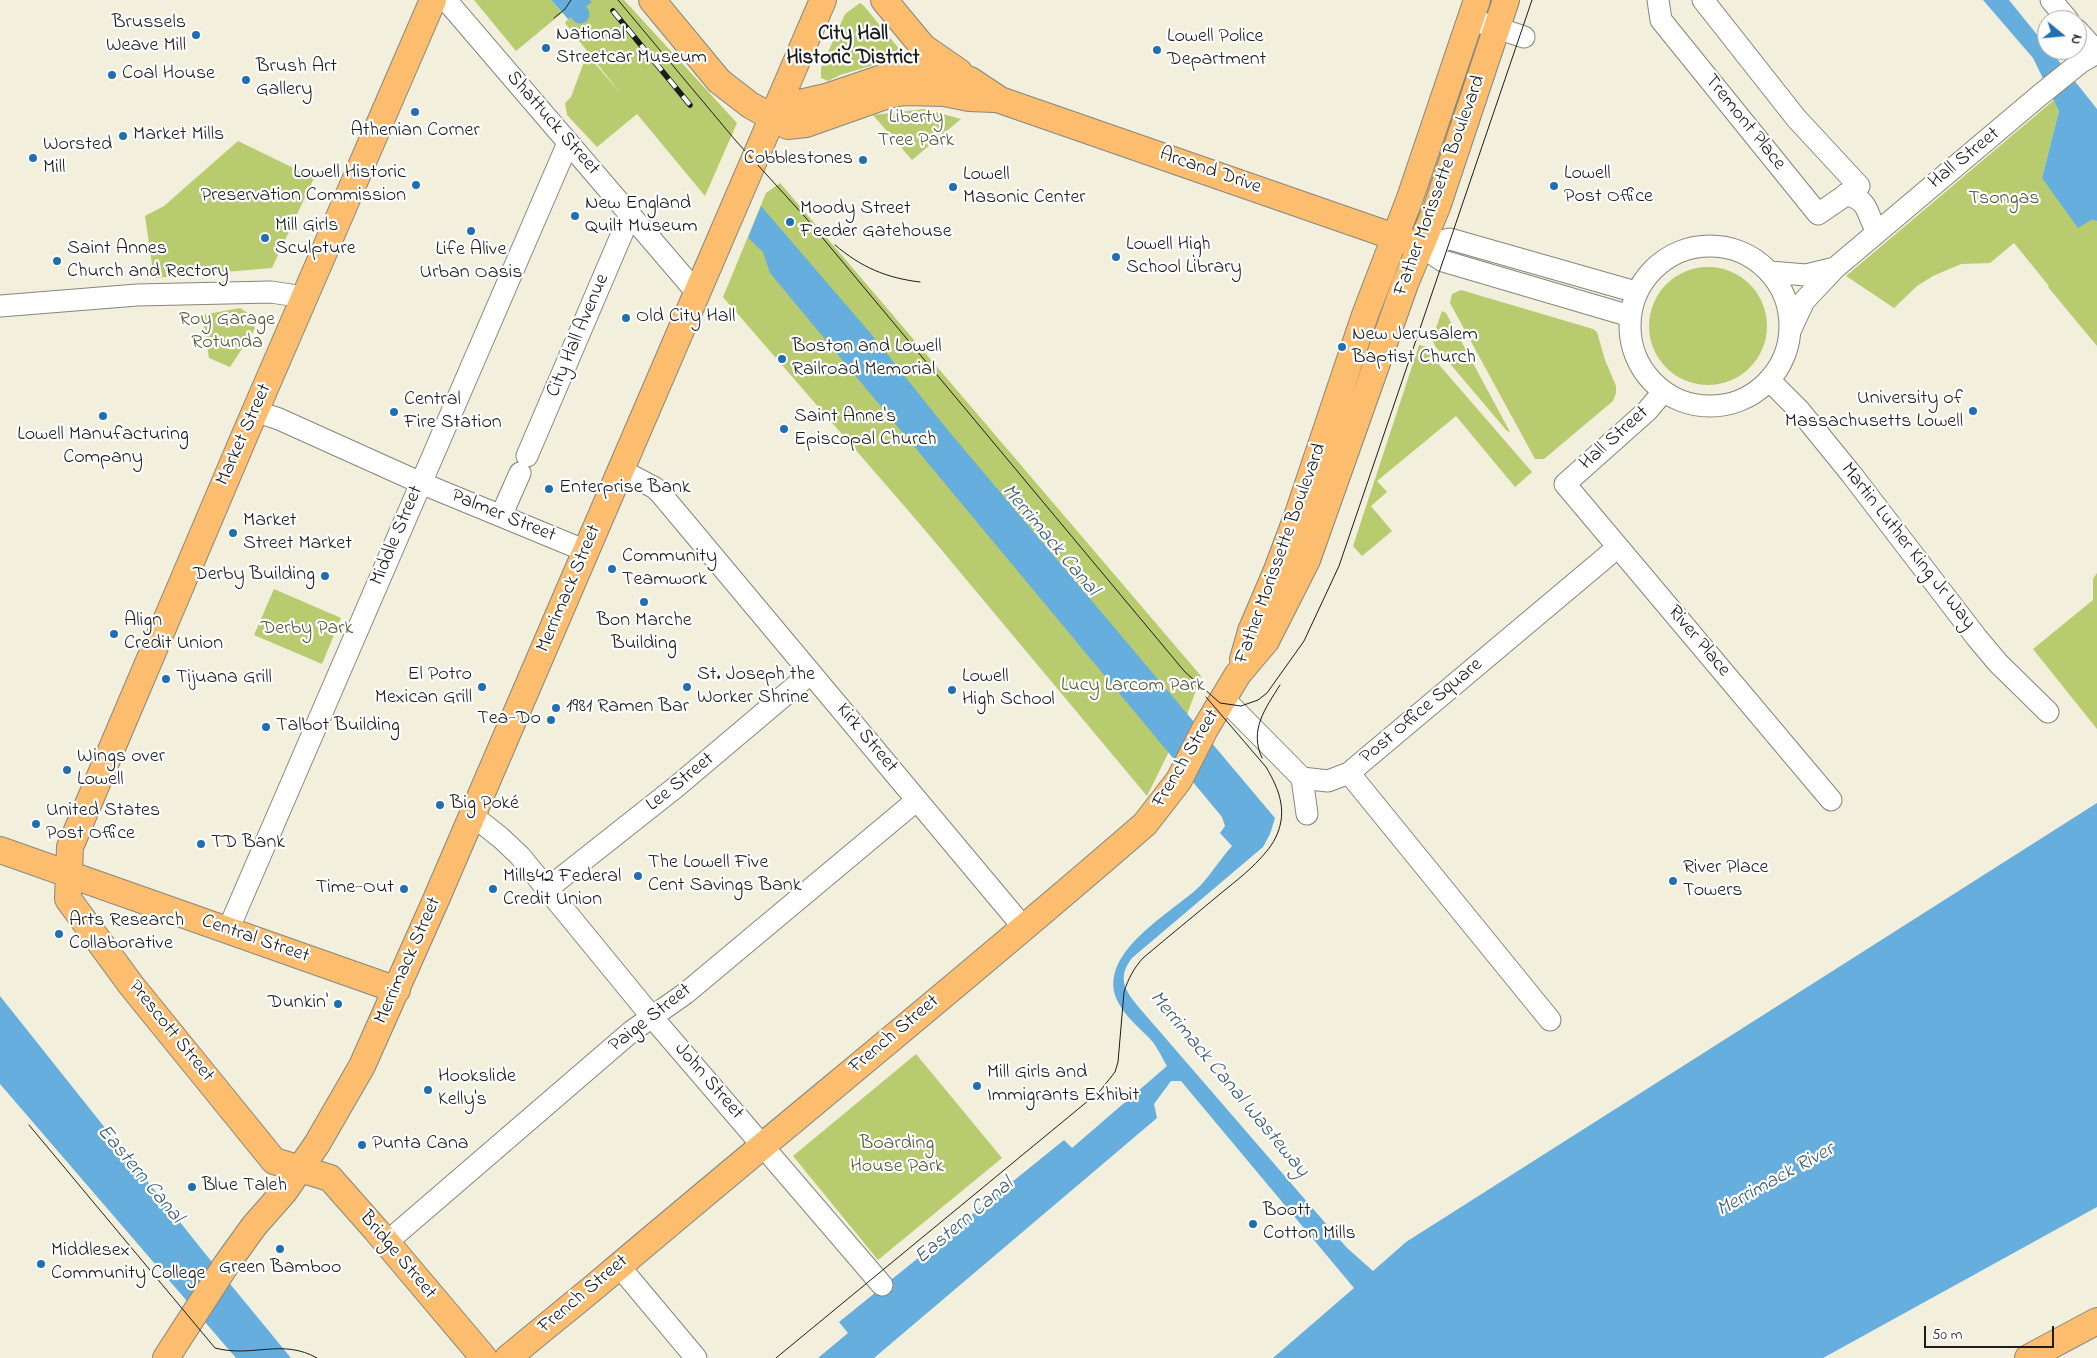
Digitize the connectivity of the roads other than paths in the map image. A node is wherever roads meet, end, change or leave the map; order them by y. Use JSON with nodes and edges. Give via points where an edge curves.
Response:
{"nodes":[{"id":1,"x":433,"y":0,"type":"edge"},
{"id":2,"x":446,"y":0,"type":"edge"},
{"id":3,"x":652,"y":0,"type":"edge"},
{"id":4,"x":823,"y":0,"type":"edge"},
{"id":5,"x":884,"y":0,"type":"edge"},
{"id":6,"x":1506,"y":0,"type":"edge"},
{"id":7,"x":1658,"y":0,"type":"edge"},
{"id":8,"x":1703,"y":0,"type":"edge"},
{"id":9,"x":2051,"y":0,"type":"edge"},
{"id":10,"x":1474,"y":9,"type":"edge"},
{"id":11,"x":2060,"y":10,"type":"edge"},
{"id":12,"x":1498,"y":27,"type":"junction"},
{"id":13,"x":1524,"y":37,"type":"dead end"},
{"id":14,"x":2087,"y":42,"type":"edge"},
{"id":15,"x":2097,"y":53,"type":"edge"},
{"id":16,"x":970,"y":80,"type":"junction"},
{"id":17,"x":1000,"y":100,"type":"junction"},
{"id":18,"x":772,"y":117,"type":"junction"},
{"id":19,"x":568,"y":143,"type":"junction"},
{"id":20,"x":1846,"y":194,"type":"junction"},
{"id":21,"x":630,"y":216,"type":"junction"},
{"id":22,"x":1874,"y":226,"type":"junction"},
{"id":23,"x":1394,"y":237,"type":"junction"},
{"id":24,"x":1421,"y":246,"type":"junction"},
{"id":25,"x":1835,"y":268,"type":"junction"},
{"id":26,"x":1770,"y":272,"type":"junction"},
{"id":27,"x":1636,"y":292,"type":"junction"},
{"id":28,"x":698,"y":294,"type":"junction"},
{"id":29,"x":304,"y":297,"type":"junction"},
{"id":30,"x":0,"y":306,"type":"edge"},
{"id":31,"x":1630,"y":316,"type":"junction"},
{"id":32,"x":1790,"y":331,"type":"junction"},
{"id":33,"x":1769,"y":380,"type":"junction"},
{"id":34,"x":1663,"y":392,"type":"junction"},
{"id":35,"x":256,"y":411,"type":"junction"},
{"id":36,"x":621,"y":470,"type":"junction"},
{"id":37,"x":421,"y":483,"type":"junction"},
{"id":38,"x":1565,"y":484,"type":"joint"},
{"id":39,"x":500,"y":516,"type":"junction"},
{"id":40,"x":1618,"y":547,"type":"junction"},
{"id":41,"x":586,"y":550,"type":"junction"},
{"id":42,"x":811,"y":673,"type":"junction"},
{"id":43,"x":1238,"y":674,"type":"junction"},
{"id":44,"x":1223,"y":698,"type":"junction"},
{"id":45,"x":2048,"y":712,"type":"dead end"},
{"id":46,"x":1349,"y":773,"type":"junction"},
{"id":47,"x":1302,"y":778,"type":"junction"},
{"id":48,"x":917,"y":800,"type":"junction"},
{"id":49,"x":1831,"y":800,"type":"dead end"},
{"id":50,"x":1307,"y":814,"type":"dead end"},
{"id":51,"x":472,"y":815,"type":"junction"},
{"id":52,"x":0,"y":850,"type":"edge"},
{"id":53,"x":69,"y":874,"type":"junction"},
{"id":54,"x":547,"y":889,"type":"junction"},
{"id":55,"x":1024,"y":928,"type":"junction"},
{"id":56,"x":228,"y":930,"type":"junction"},
{"id":57,"x":397,"y":990,"type":"junction"},
{"id":58,"x":652,"y":1017,"type":"junction"},
{"id":59,"x":1550,"y":1020,"type":"dead end"},
{"id":60,"x":762,"y":1146,"type":"junction"},
{"id":61,"x":300,"y":1169,"type":"junction"},
{"id":62,"x":387,"y":1242,"type":"junction"},
{"id":63,"x":619,"y":1266,"type":"junction"},
{"id":64,"x":882,"y":1285,"type":"dead end"},
{"id":65,"x":2097,"y":1321,"type":"edge"},
{"id":66,"x":166,"y":1358,"type":"edge"},
{"id":67,"x":484,"y":1358,"type":"edge"},
{"id":68,"x":508,"y":1358,"type":"edge"},
{"id":69,"x":696,"y":1358,"type":"edge"},
{"id":70,"x":2028,"y":1358,"type":"edge"}],
"edges":[{"from":1,"to":29,"type":"main road","name":"Market Street"},
{"from":2,"to":19,"type":"street","name":"Shattuck Street"},
{"from":3,"to":18,"type":"main road","via":[[719,81]]},
{"from":4,"to":18,"type":"main road","name":"Merrimack Street"},
{"from":5,"to":16,"type":"main road","name":"Arcand Drive","via":[[923,47]]},
{"from":6,"to":12,"type":"main road","name":"Father Morissette Boulevard"},
{"from":7,"to":20,"type":"street","name":"Tremont Place","via":[[1661,20],[1818,214]]},
{"from":8,"to":20,"type":"street","via":[[1796,118],[1859,186]]},
{"from":9,"to":11,"type":"street"},
{"from":10,"to":12,"type":"street"},
{"from":10,"to":23,"type":"main road","name":"Father Morissette Boulevard"},
{"from":12,"to":13,"type":"street"},
{"from":12,"to":24,"type":"main road","name":"Father Morissette Boulevard"},
{"from":14,"to":15,"type":"street"},
{"from":15,"to":22,"type":"street","name":"Hall Street"},
{"from":16,"to":17,"type":"main road","name":"Arcand Drive"},
{"from":16,"to":18,"type":"main road","name":"Arcand Drive","via":[[946,72],[907,72],[791,105]]},
{"from":17,"to":18,"type":"main road","name":"Arcand Drive","via":[[904,92],[806,124],[788,126]]},
{"from":17,"to":23,"type":"main road","name":"Arcand Drive"},
{"from":18,"to":28,"type":"main road","name":"Merrimack Street"},
{"from":19,"to":21,"type":"street","name":"Shattuck Street"},
{"from":19,"to":37,"type":"street","name":"Middle Street"},
{"from":20,"to":22,"type":"street","via":[[1848,206],[1859,219]]},
{"from":21,"to":28,"type":"street","name":"Shattuck Street"},
{"from":21,"to":39,"type":"street","name":"City Hall Avenue"},
{"from":22,"to":25,"type":"street","name":"Hall Street"},
{"from":23,"to":24,"type":"main road","name":"Arcand Drive"},
{"from":23,"to":43,"type":"main road","name":"Father Morissette Boulevard","via":[[1298,514],[1251,631]]},
{"from":24,"to":27,"type":"street","via":[[1450,239]]},
{"from":24,"to":31,"type":"street","name":"Arcand Drive","via":[[1443,261]]},
{"from":24,"to":43,"type":"main road","name":"Father Morissette Boulevard","via":[[1307,560],[1266,641]]},
{"from":25,"to":26,"type":"street","name":"Hall Street","via":[[1806,275]]},
{"from":25,"to":32,"type":"street","name":"Hall Street","via":[[1804,301]]},
{"from":26,"to":27,"type":"street","via":[[1737,250],[1697,246],[1661,262]]},
{"from":26,"to":32,"type":"street","via":[[1786,300]]},
{"from":27,"to":31,"type":"street"},
{"from":28,"to":36,"type":"main road","name":"Merrimack Street"},
{"from":29,"to":30,"type":"street","via":[[271,292],[137,295]]},
{"from":29,"to":35,"type":"main road","name":"Market Street"},
{"from":31,"to":34,"type":"street","via":[[1631,345],[1643,371]]},
{"from":32,"to":33,"type":"street","via":[[1784,357]]},
{"from":33,"to":34,"type":"street","via":[[1751,395],[1730,404],[1707,406],[1684,402]]},
{"from":33,"to":45,"type":"street","name":"Martin Luther King Jr Way","via":[[1800,411],[1852,475],[1998,663]]},
{"from":34,"to":38,"type":"street","name":"Hall Street","via":[[1647,411]]},
{"from":35,"to":37,"type":"street","name":"Palmer Street"},
{"from":35,"to":53,"type":"main road","name":"Market Street","via":[[70,847]]},
{"from":36,"to":41,"type":"main road","name":"Merrimack Street"},
{"from":36,"to":42,"type":"street","name":"Kirk Street","via":[[661,494]]},
{"from":37,"to":39,"type":"street","name":"Palmer Street"},
{"from":37,"to":56,"type":"street","name":"Middle Street"},
{"from":38,"to":40,"type":"street","name":"River Place"},
{"from":39,"to":41,"type":"street","name":"Palmer Street"},
{"from":40,"to":46,"type":"street","name":"Post Office Square"},
{"from":40,"to":49,"type":"street","name":"River Place"},
{"from":41,"to":51,"type":"main road","name":"Merrimack Street"},
{"from":42,"to":48,"type":"street","name":"Kirk Street"},
{"from":42,"to":54,"type":"street","name":"Lee Street","via":[[676,787]]},
{"from":43,"to":44,"type":"main road","name":"French Street"},
{"from":44,"to":47,"type":"street"},
{"from":44,"to":55,"type":"main road","name":"French Street","via":[[1179,780],[1145,824]]},
{"from":46,"to":47,"type":"street","name":"Post Office Square","via":[[1328,781]]},
{"from":46,"to":59,"type":"street"},
{"from":47,"to":50,"type":"street"},
{"from":48,"to":55,"type":"street","name":"Kirk Street"},
{"from":48,"to":58,"type":"street","name":"Paige Street","via":[[686,993]]},
{"from":51,"to":54,"type":"street","name":"John Street","via":[[520,856]]},
{"from":51,"to":57,"type":"main road","name":"Merrimack Street"},
{"from":52,"to":53,"type":"main road","name":"Central Street"},
{"from":53,"to":56,"type":"main road","name":"Central Street"},
{"from":53,"to":61,"type":"main road","name":"Prescott Street","via":[[68,899],[131,985],[274,1161]]},
{"from":54,"to":58,"type":"street","name":"John Street"},
{"from":55,"to":60,"type":"main road","name":"French Street"},
{"from":56,"to":57,"type":"main road","name":"Central Street"},
{"from":57,"to":61,"type":"main road","name":"Merrimack Street","via":[[347,1096]]},
{"from":58,"to":60,"type":"street","name":"John Street"},
{"from":58,"to":62,"type":"street","name":"Paige Street"},
{"from":60,"to":63,"type":"main road","name":"French Street"},
{"from":60,"to":64,"type":"street","name":"John Street"},
{"from":61,"to":62,"type":"main road","name":"Bridge Street","via":[[330,1178]]},
{"from":61,"to":66,"type":"main road","name":"Merrimack Street","via":[[226,1265]]},
{"from":62,"to":67,"type":"main road","name":"Bridge Street"},
{"from":63,"to":68,"type":"main road","name":"French Street"},
{"from":63,"to":69,"type":"street"},
{"from":65,"to":70,"type":"main road"}]}
